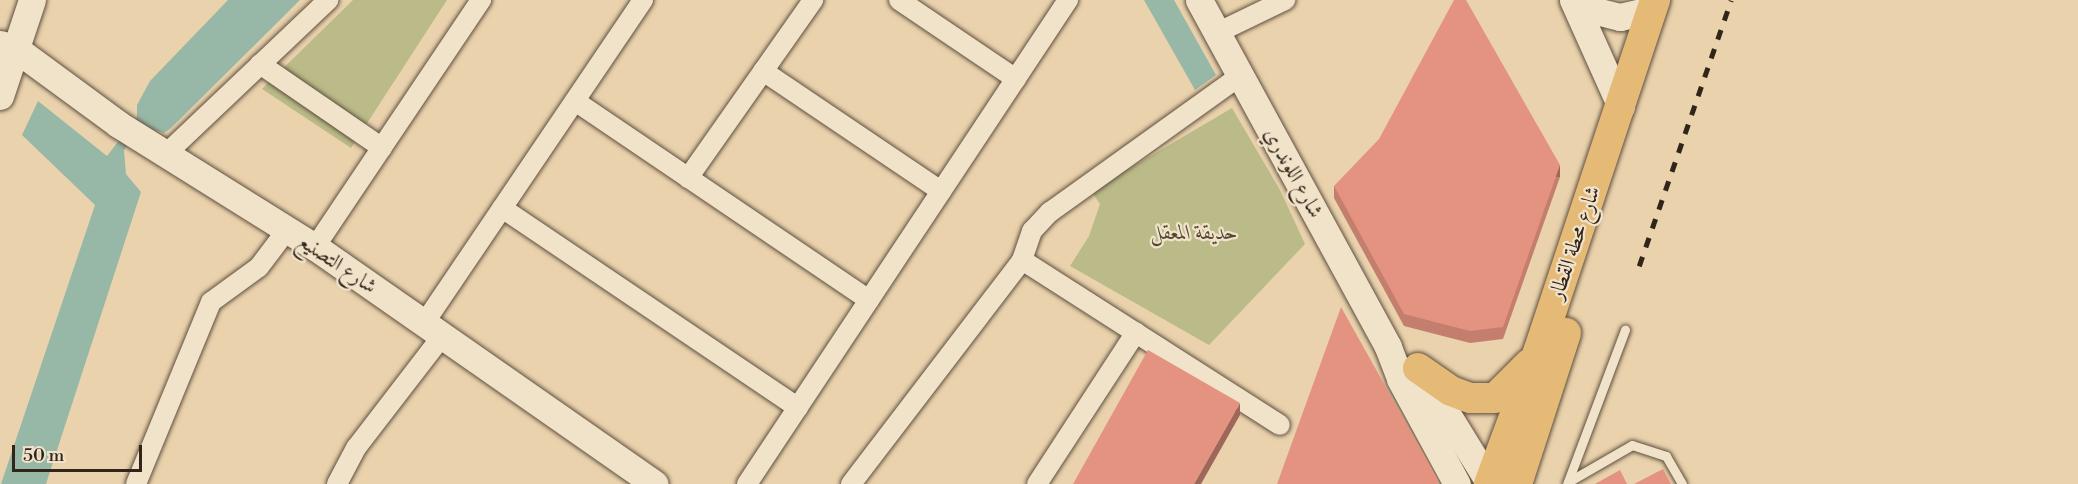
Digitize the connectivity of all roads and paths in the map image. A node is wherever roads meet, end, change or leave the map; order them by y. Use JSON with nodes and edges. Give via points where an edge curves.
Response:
{"nodes":[{"id":1,"x":32,"y":0,"type":"edge"},
{"id":2,"x":328,"y":0,"type":"edge"},
{"id":3,"x":481,"y":0,"type":"edge"},
{"id":4,"x":813,"y":0,"type":"edge"},
{"id":5,"x":899,"y":0,"type":"edge"},
{"id":6,"x":1068,"y":0,"type":"edge"},
{"id":7,"x":1199,"y":0,"type":"edge"},
{"id":8,"x":1285,"y":0,"type":"edge"},
{"id":9,"x":1573,"y":0,"type":"edge"},
{"id":10,"x":1579,"y":0,"type":"edge"},
{"id":11,"x":1655,"y":0,"type":"edge"},
{"id":12,"x":1676,"y":0,"type":"edge"},
{"id":13,"x":638,"y":2,"type":"edge"},
{"id":14,"x":1216,"y":33,"type":"junction"},
{"id":15,"x":8,"y":46,"type":"edge"},
{"id":16,"x":260,"y":64,"type":"junction"},
{"id":17,"x":763,"y":71,"type":"junction"},
{"id":18,"x":1240,"y":76,"type":"junction"},
{"id":19,"x":1016,"y":79,"type":"junction"},
{"id":20,"x":0,"y":96,"type":"edge"},
{"id":21,"x":574,"y":101,"type":"junction"},
{"id":22,"x":1621,"y":107,"type":"junction"},
{"id":23,"x":155,"y":147,"type":"junction"},
{"id":24,"x":382,"y":148,"type":"junction"},
{"id":25,"x":688,"y":178,"type":"junction"},
{"id":26,"x":941,"y":191,"type":"junction"},
{"id":27,"x":502,"y":208,"type":"junction"},
{"id":28,"x":287,"y":230,"type":"junction"},
{"id":29,"x":315,"y":248,"type":"junction"},
{"id":30,"x":1022,"y":260,"type":"junction"},
{"id":31,"x":869,"y":300,"type":"junction"},
{"id":32,"x":434,"y":328,"type":"junction"},
{"id":33,"x":1625,"y":330,"type":"dead end"},
{"id":34,"x":1136,"y":332,"type":"junction"},
{"id":35,"x":1388,"y":346,"type":"junction"},
{"id":36,"x":1538,"y":352,"type":"junction"},
{"id":37,"x":1418,"y":368,"type":"junction"},
{"id":38,"x":798,"y":408,"type":"junction"},
{"id":39,"x":1280,"y":424,"type":"dead end"},
{"id":40,"x":1568,"y":483,"type":"edge"},
{"id":41,"x":136,"y":484,"type":"edge"},
{"id":42,"x":337,"y":484,"type":"edge"},
{"id":43,"x":656,"y":484,"type":"edge"},
{"id":44,"x":747,"y":484,"type":"edge"},
{"id":45,"x":851,"y":484,"type":"edge"},
{"id":46,"x":1037,"y":484,"type":"edge"},
{"id":47,"x":1457,"y":484,"type":"edge"},
{"id":48,"x":1496,"y":484,"type":"edge"},
{"id":49,"x":1682,"y":484,"type":"edge"}],
"edges":[{"from":1,"to":15,"type":"street"},
{"from":2,"to":16,"type":"street"},
{"from":3,"to":24,"type":"street"},
{"from":4,"to":17,"type":"street"},
{"from":5,"to":19,"type":"street"},
{"from":6,"to":19,"type":"street"},
{"from":7,"to":14,"type":"street","name":"شارع اللوندري"},
{"from":8,"to":14,"type":"street"},
{"from":9,"to":22,"type":"street"},
{"from":10,"to":11,"type":"street","via":[[1596,11],[1620,17],[1646,11]]},
{"from":11,"to":22,"type":"main road","name":"شارع محطة القطار"},
{"from":12,"to":48,"type":"main road","name":"شارع محطة القطار"},
{"from":13,"to":21,"type":"street"},
{"from":14,"to":18,"type":"street","name":"شارع اللوندري"},
{"from":15,"to":20,"type":"street"},
{"from":15,"to":23,"type":"street","name":"شارع التصنيع"},
{"from":16,"to":23,"type":"street"},
{"from":16,"to":24,"type":"street"},
{"from":17,"to":25,"type":"street"},
{"from":17,"to":26,"type":"street"},
{"from":18,"to":30,"type":"street","via":[[1050,212],[1032,231]]},
{"from":18,"to":35,"type":"street","name":"شارع اللوندري"},
{"from":19,"to":26,"type":"street"},
{"from":21,"to":25,"type":"street"},
{"from":21,"to":27,"type":"street"},
{"from":22,"to":36,"type":"main road","name":"شارع محطة القطار"},
{"from":23,"to":28,"type":"street","name":"شارع التصنيع"},
{"from":24,"to":29,"type":"street"},
{"from":25,"to":31,"type":"street"},
{"from":26,"to":31,"type":"street"},
{"from":27,"to":32,"type":"street"},
{"from":27,"to":38,"type":"street"},
{"from":28,"to":29,"type":"street","name":"شارع التصنيع"},
{"from":28,"to":41,"type":"street","via":[[259,267],[211,302]]},
{"from":29,"to":32,"type":"street","name":"شارع التصنيع"},
{"from":30,"to":34,"type":"street"},
{"from":30,"to":45,"type":"street"},
{"from":31,"to":38,"type":"street"},
{"from":32,"to":42,"type":"street"},
{"from":32,"to":43,"type":"street","name":"شارع التصنيع"},
{"from":33,"to":40,"type":"lane"},
{"from":34,"to":39,"type":"street"},
{"from":34,"to":46,"type":"street"},
{"from":35,"to":37,"type":"street"},
{"from":35,"to":47,"type":"street","name":"شارع اللوندري","via":[[1400,379]]},
{"from":36,"to":37,"type":"main road","via":[[1495,398],[1470,398],[1451,391]]},
{"from":36,"to":48,"type":"main road","name":"شارع محطة القطار"},
{"from":37,"to":48,"type":"street"},
{"from":38,"to":44,"type":"street"},
{"from":40,"to":49,"type":"lane","via":[[1632,445],[1666,456]]}]}
